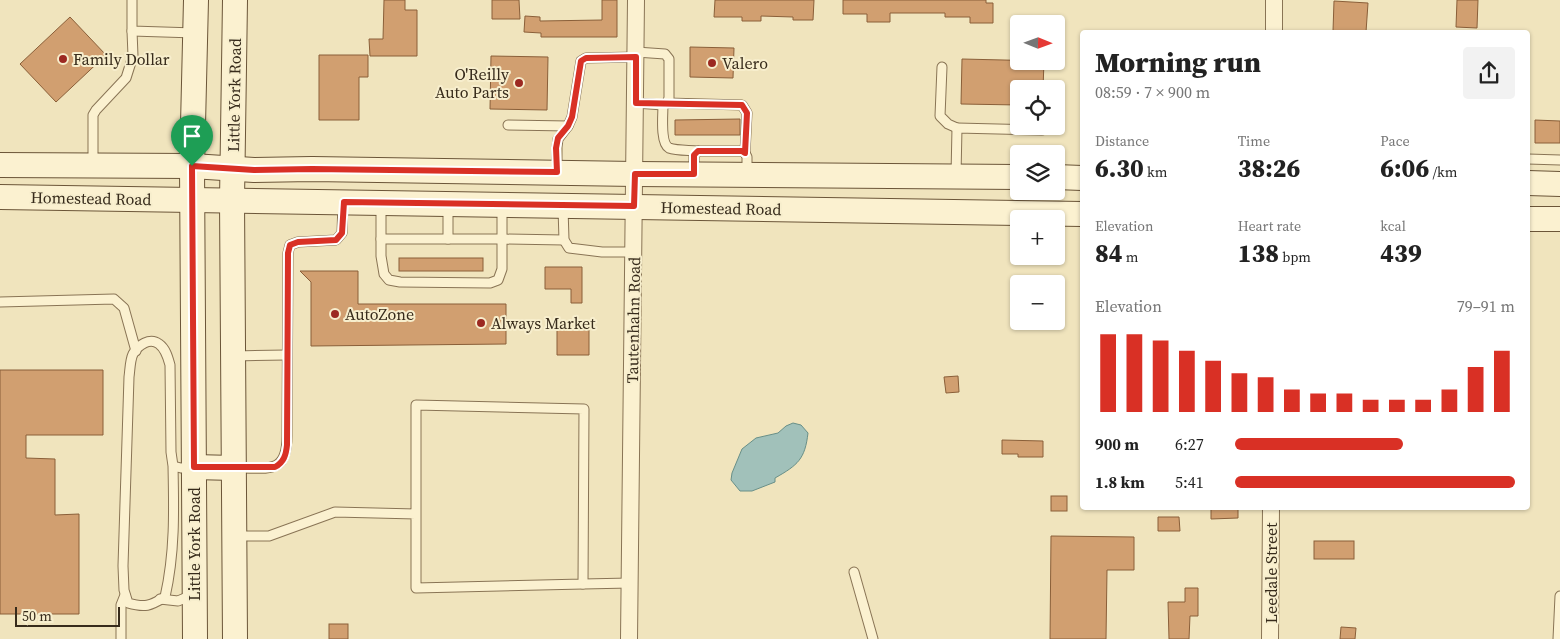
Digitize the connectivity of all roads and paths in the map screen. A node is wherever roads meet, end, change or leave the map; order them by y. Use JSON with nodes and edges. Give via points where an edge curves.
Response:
{"nodes":[{"id":1,"x":132,"y":0,"type":"edge"},
{"id":2,"x":196,"y":0,"type":"edge"},
{"id":3,"x":235,"y":0,"type":"edge"},
{"id":4,"x":636,"y":0,"type":"edge"},
{"id":5,"x":1274,"y":0,"type":"edge"},
{"id":6,"x":1274,"y":30,"type":"edge"},
{"id":7,"x":132,"y":31,"type":"junction"},
{"id":8,"x":195,"y":33,"type":"junction"},
{"id":9,"x":636,"y":54,"type":"junction"},
{"id":10,"x":942,"y":67,"type":"dead end"},
{"id":11,"x":636,"y":103,"type":"junction"},
{"id":12,"x":665,"y":104,"type":"junction"},
{"id":13,"x":508,"y":125,"type":"dead end"},
{"id":14,"x":568,"y":126,"type":"junction"},
{"id":15,"x":957,"y":128,"type":"junction"},
{"id":16,"x":1010,"y":129,"type":"edge"},
{"id":17,"x":1530,"y":159,"type":"edge"},
{"id":18,"x":1560,"y":160,"type":"edge"},
{"id":19,"x":696,"y":162,"type":"junction"},
{"id":20,"x":746,"y":163,"type":"junction"},
{"id":21,"x":0,"y":165,"type":"edge"},
{"id":22,"x":93,"y":165,"type":"junction"},
{"id":23,"x":192,"y":166,"type":"junction"},
{"id":24,"x":233,"y":170,"type":"junction"},
{"id":25,"x":557,"y":172,"type":"junction"},
{"id":26,"x":635,"y":174,"type":"junction"},
{"id":27,"x":956,"y":175,"type":"junction"},
{"id":28,"x":1010,"y":177,"type":"edge"},
{"id":29,"x":1065,"y":178,"type":"edge"},
{"id":30,"x":1080,"y":178,"type":"edge"},
{"id":31,"x":1530,"y":183,"type":"edge"},
{"id":32,"x":1560,"y":184,"type":"edge"},
{"id":33,"x":0,"y":197,"type":"edge"},
{"id":34,"x":193,"y":200,"type":"junction"},
{"id":35,"x":232,"y":200,"type":"junction"},
{"id":36,"x":344,"y":202,"type":"junction"},
{"id":37,"x":381,"y":202,"type":"junction"},
{"id":38,"x":448,"y":204,"type":"junction"},
{"id":39,"x":502,"y":204,"type":"junction"},
{"id":40,"x":563,"y":205,"type":"junction"},
{"id":41,"x":634,"y":206,"type":"junction"},
{"id":42,"x":954,"y":211,"type":"junction"},
{"id":43,"x":1080,"y":214,"type":"edge"},
{"id":44,"x":1530,"y":219,"type":"edge"},
{"id":45,"x":1560,"y":219,"type":"edge"},
{"id":46,"x":381,"y":239,"type":"junction"},
{"id":47,"x":448,"y":239,"type":"junction"},
{"id":48,"x":502,"y":239,"type":"junction"},
{"id":49,"x":564,"y":240,"type":"junction"},
{"id":50,"x":634,"y":252,"type":"junction"},
{"id":51,"x":0,"y":302,"type":"edge"},
{"id":52,"x":136,"y":351,"type":"junction"},
{"id":53,"x":286,"y":355,"type":"junction"},
{"id":54,"x":233,"y":356,"type":"junction"},
{"id":55,"x":184,"y":466,"type":"junction"},
{"id":56,"x":234,"y":468,"type":"junction"},
{"id":57,"x":1271,"y":510,"type":"edge"},
{"id":58,"x":416,"y":514,"type":"junction"},
{"id":59,"x":234,"y":536,"type":"junction"},
{"id":60,"x":854,"y":572,"type":"dead end"},
{"id":61,"x":630,"y":583,"type":"junction"},
{"id":62,"x":583,"y":584,"type":"junction"},
{"id":63,"x":126,"y":594,"type":"junction"},
{"id":64,"x":195,"y":594,"type":"junction"},
{"id":65,"x":1560,"y":596,"type":"edge"},
{"id":66,"x":160,"y":599,"type":"junction"},
{"id":67,"x":121,"y":639,"type":"edge"},
{"id":68,"x":195,"y":639,"type":"edge"},
{"id":69,"x":235,"y":639,"type":"edge"},
{"id":70,"x":629,"y":639,"type":"edge"},
{"id":71,"x":873,"y":639,"type":"edge"},
{"id":72,"x":1270,"y":639,"type":"edge"},
{"id":73,"x":1558,"y":639,"type":"edge"}],
"edges":[{"from":1,"to":7,"type":"lane"},
{"from":2,"to":8,"type":"main road","name":"Little York Road"},
{"from":3,"to":24,"type":"main road","name":"Little York Road"},
{"from":4,"to":9,"type":"street","name":"Tautenhahn Road"},
{"from":5,"to":6,"type":"street"},
{"from":7,"to":8,"type":"lane"},
{"from":7,"to":22,"type":"lane","via":[[133,56],[126,78],[93,115]]},
{"from":8,"to":23,"type":"main road","name":"Little York Road"},
{"from":9,"to":11,"type":"street","name":"Tautenhahn Road"},
{"from":9,"to":12,"type":"lane","via":[[662,53],[669,59],[669,98]]},
{"from":9,"to":14,"type":"lane","via":[[581,61]]},
{"from":10,"to":15,"type":"lane","via":[[940,116]]},
{"from":11,"to":12,"type":"lane"},
{"from":11,"to":26,"type":"street","name":"Tautenhahn Road"},
{"from":12,"to":19,"type":"lane","via":[[663,138],[666,145]]},
{"from":12,"to":20,"type":"lane","via":[[742,105],[747,113]]},
{"from":13,"to":14,"type":"lane"},
{"from":14,"to":25,"type":"lane","via":[[558,138]]},
{"from":15,"to":16,"type":"lane"},
{"from":15,"to":27,"type":"lane"},
{"from":17,"to":18,"type":"lane"},
{"from":19,"to":20,"type":"main road","name":"Homestead Road"},
{"from":19,"to":26,"type":"main road","name":"Homestead Road"},
{"from":20,"to":27,"type":"main road","name":"Homestead Road"},
{"from":21,"to":22,"type":"main road","name":"Homestead Road"},
{"from":22,"to":23,"type":"main road","name":"Homestead Road"},
{"from":23,"to":24,"type":"main road","name":"Homestead Road"},
{"from":23,"to":34,"type":"main road","name":"Little York Road"},
{"from":24,"to":25,"type":"main road","name":"Homestead Road"},
{"from":24,"to":35,"type":"main road","name":"Little York Road"},
{"from":25,"to":26,"type":"main road","name":"Homestead Road"},
{"from":26,"to":41,"type":"street","name":"Tautenhahn Road"},
{"from":27,"to":28,"type":"main road","name":"Homestead Road"},
{"from":27,"to":42,"type":"main road"},
{"from":29,"to":30,"type":"main road"},
{"from":31,"to":32,"type":"main road"},
{"from":33,"to":34,"type":"main road","name":"Homestead Road"},
{"from":34,"to":35,"type":"main road","name":"Homestead Road"},
{"from":34,"to":55,"type":"main road","name":"Little York Road"},
{"from":35,"to":36,"type":"main road","name":"Homestead Road"},
{"from":35,"to":54,"type":"main road","name":"Little York Road"},
{"from":36,"to":37,"type":"main road","name":"Homestead Road"},
{"from":36,"to":53,"type":"lane","via":[[342,233],[336,240],[290,245]]},
{"from":37,"to":38,"type":"main road","name":"Homestead Road"},
{"from":37,"to":46,"type":"lane"},
{"from":38,"to":39,"type":"main road","name":"Homestead Road"},
{"from":38,"to":47,"type":"lane"},
{"from":39,"to":40,"type":"main road","name":"Homestead Road"},
{"from":39,"to":48,"type":"lane"},
{"from":40,"to":41,"type":"main road","name":"Homestead Road"},
{"from":40,"to":49,"type":"lane"},
{"from":41,"to":42,"type":"main road","name":"Homestead Road"},
{"from":41,"to":50,"type":"street","name":"Tautenhahn Road"},
{"from":42,"to":43,"type":"main road","name":"Homestead Road"},
{"from":44,"to":45,"type":"main road"},
{"from":46,"to":47,"type":"lane"},
{"from":46,"to":48,"type":"lane","via":[[384,274],[388,280],[490,283],[498,280],[502,269]]},
{"from":47,"to":48,"type":"lane"},
{"from":48,"to":49,"type":"lane"},
{"from":49,"to":50,"type":"lane","via":[[569,248],[575,250]]},
{"from":50,"to":61,"type":"street","name":"Tautenhahn Road"},
{"from":51,"to":52,"type":"lane","via":[[114,299],[124,308]]},
{"from":52,"to":55,"type":"lane","via":[[149,341],[159,344],[167,354],[170,365],[171,452]]},
{"from":52,"to":63,"type":"lane","via":[[128,386],[124,533]]},
{"from":53,"to":54,"type":"lane"},
{"from":53,"to":56,"type":"lane","via":[[287,445],[284,459],[275,467]]},
{"from":54,"to":56,"type":"main road","name":"Little York Road"},
{"from":55,"to":56,"type":"main road"},
{"from":55,"to":64,"type":"main road","name":"Little York Road"},
{"from":55,"to":66,"type":"lane","via":[[169,579],[165,597]]},
{"from":56,"to":59,"type":"main road","name":"Little York Road"},
{"from":57,"to":72,"type":"street","name":"Leedale Street"},
{"from":58,"to":59,"type":"lane","via":[[335,512],[269,536]]},
{"from":58,"to":62,"type":"lane","via":[[416,588]]},
{"from":58,"to":62,"type":"lane","via":[[416,406],[584,409]]},
{"from":59,"to":69,"type":"main road","name":"Little York Road"},
{"from":60,"to":71,"type":"lane"},
{"from":61,"to":62,"type":"lane"},
{"from":61,"to":70,"type":"street","name":"Tautenhahn Road"},
{"from":63,"to":66,"type":"lane","via":[[128,603],[139,606],[152,605]]},
{"from":63,"to":67,"type":"lane","via":[[121,605]]},
{"from":64,"to":66,"type":"lane","via":[[178,601]]},
{"from":64,"to":68,"type":"main road","name":"Little York Road"},
{"from":65,"to":73,"type":"lane"}]}
